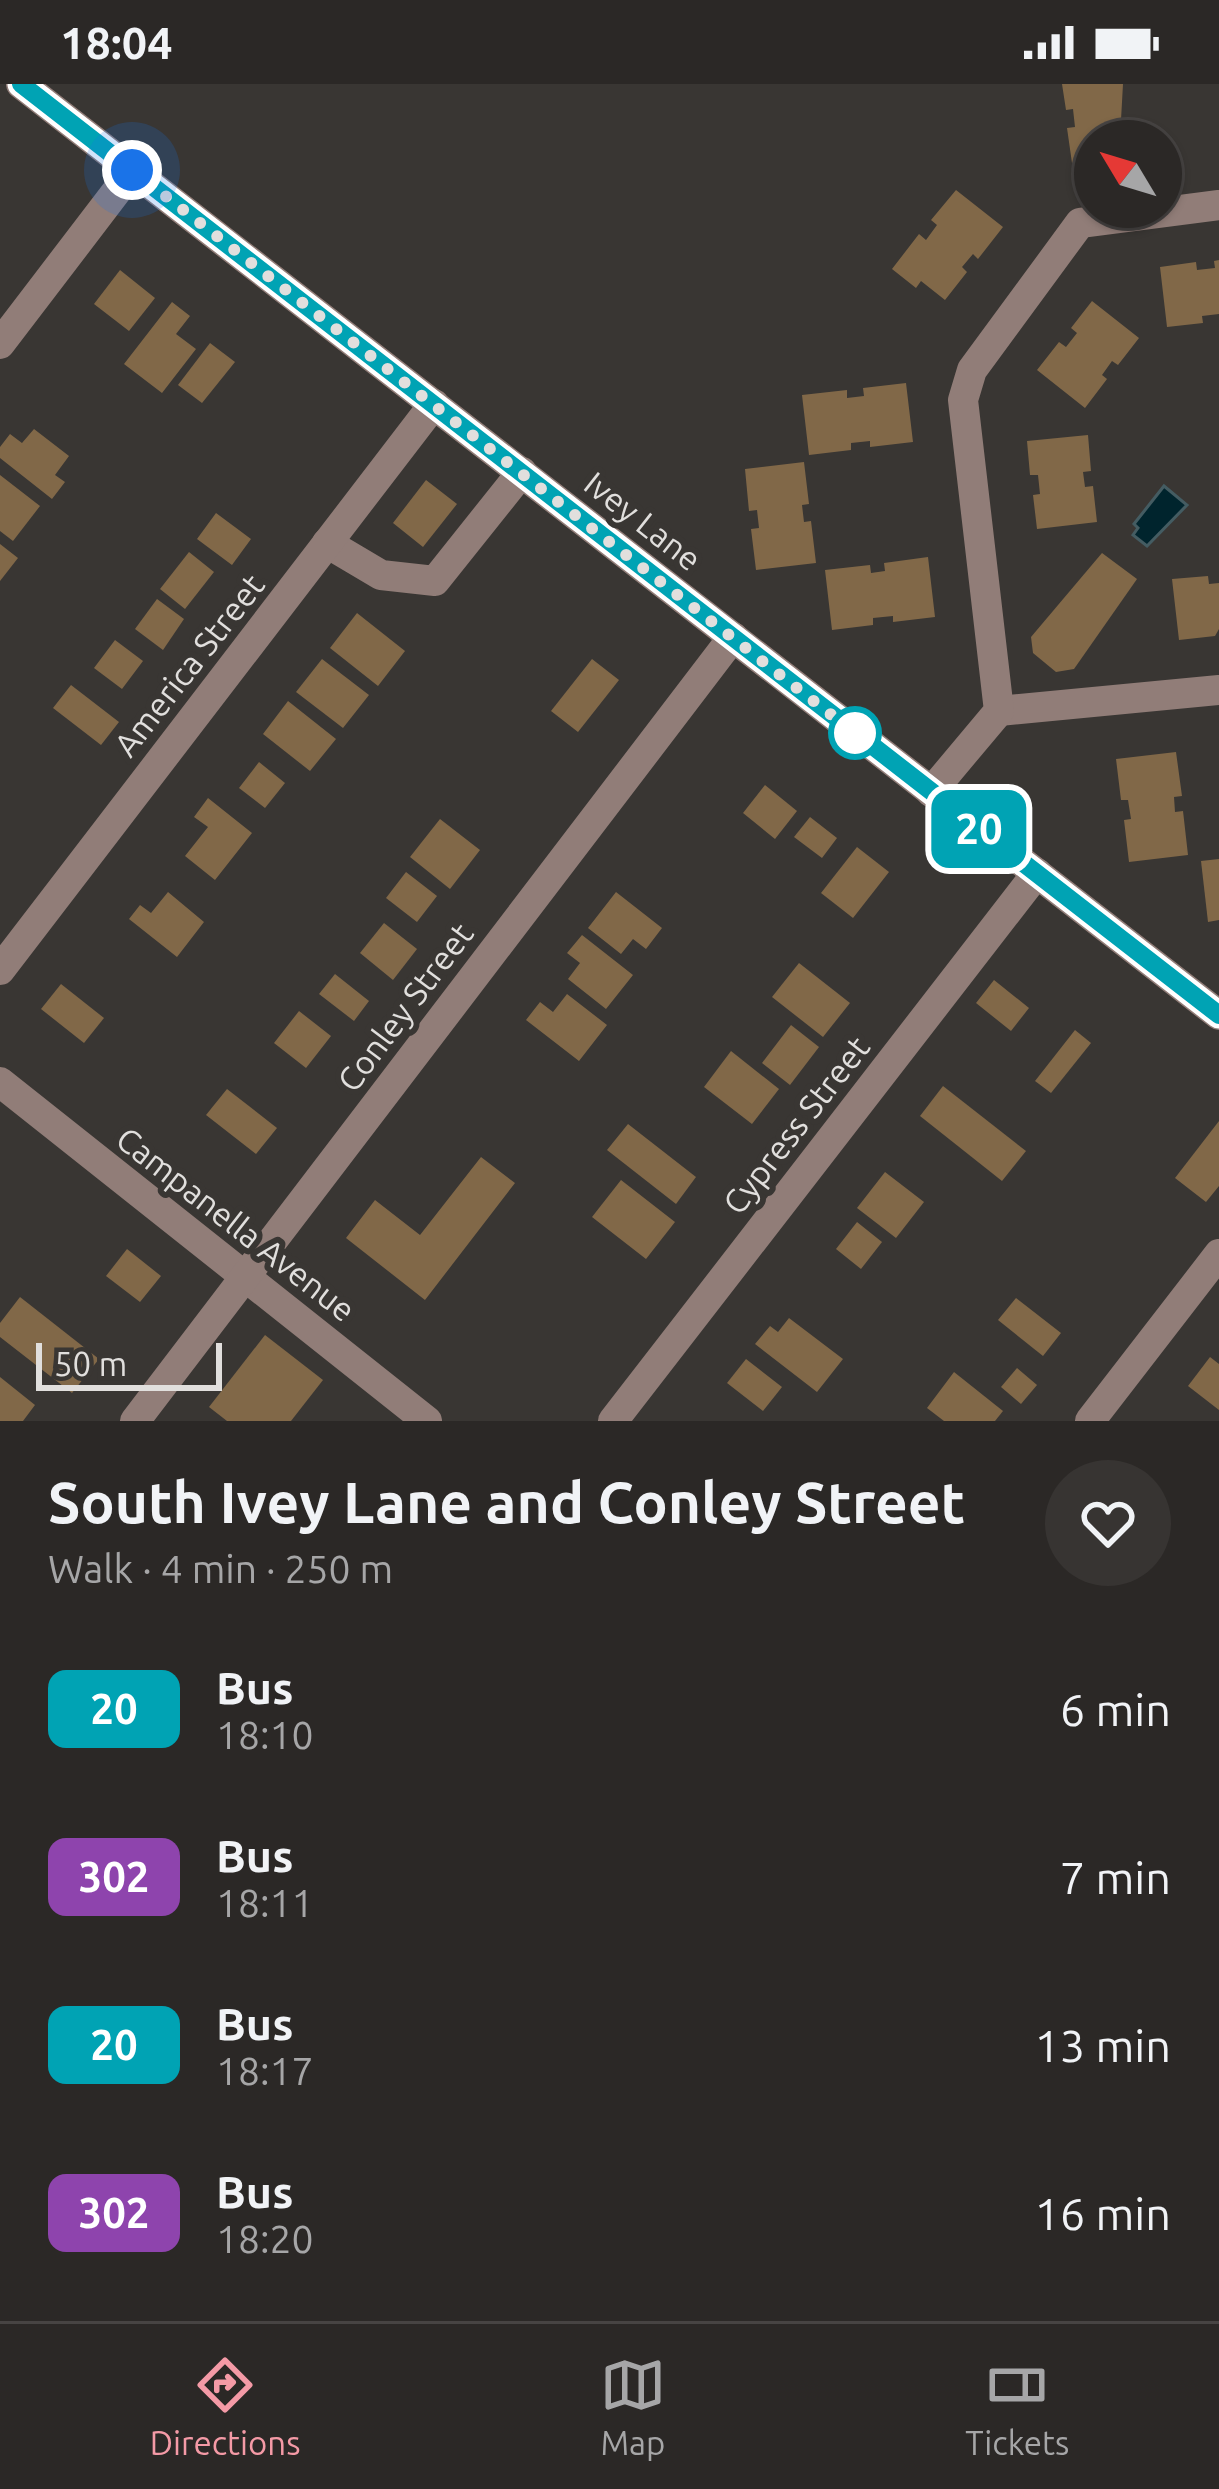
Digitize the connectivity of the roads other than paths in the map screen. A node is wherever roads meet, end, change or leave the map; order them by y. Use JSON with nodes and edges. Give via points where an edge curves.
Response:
{"nodes":[{"id":1,"x":21,"y":84,"type":"edge"},
{"id":2,"x":132,"y":170,"type":"junction"},
{"id":3,"x":1219,"y":205,"type":"edge"},
{"id":4,"x":0,"y":344,"type":"edge"},
{"id":5,"x":434,"y":404,"type":"junction"},
{"id":6,"x":522,"y":472,"type":"junction"},
{"id":7,"x":328,"y":543,"type":"junction"},
{"id":8,"x":733,"y":638,"type":"junction"},
{"id":9,"x":1219,"y":690,"type":"edge"},
{"id":10,"x":999,"y":711,"type":"junction"},
{"id":11,"x":931,"y":792,"type":"junction"},
{"id":12,"x":1037,"y":873,"type":"junction"},
{"id":13,"x":0,"y":970,"type":"edge"},
{"id":14,"x":1219,"y":1015,"type":"edge"},
{"id":15,"x":0,"y":1082,"type":"edge"},
{"id":16,"x":1219,"y":1254,"type":"edge"},
{"id":17,"x":244,"y":1277,"type":"junction"},
{"id":18,"x":135,"y":1421,"type":"edge"},
{"id":19,"x":427,"y":1421,"type":"edge"},
{"id":20,"x":613,"y":1421,"type":"edge"},
{"id":21,"x":1090,"y":1421,"type":"edge"}],
"edges":[{"from":1,"to":2,"type":"street","name":"Ivey Lane"},
{"from":2,"to":4,"type":"street"},
{"from":2,"to":5,"type":"street","name":"Ivey Lane"},
{"from":3,"to":10,"type":"street","via":[[1080,224],[963,388]]},
{"from":5,"to":6,"type":"street","name":"Ivey Lane"},
{"from":5,"to":7,"type":"street","name":"America Street"},
{"from":6,"to":7,"type":"street","via":[[435,580],[381,574]]},
{"from":6,"to":8,"type":"street","name":"Ivey Lane"},
{"from":7,"to":13,"type":"street","name":"America Street"},
{"from":8,"to":11,"type":"street","name":"Ivey Lane"},
{"from":8,"to":17,"type":"street","name":"Conley Street"},
{"from":9,"to":10,"type":"street"},
{"from":10,"to":11,"type":"street"},
{"from":11,"to":12,"type":"street","name":"Ivey Lane"},
{"from":12,"to":14,"type":"street","name":"Ivey Lane"},
{"from":12,"to":20,"type":"street","name":"Cypress Street"},
{"from":15,"to":17,"type":"street","name":"Campanella Avenue"},
{"from":16,"to":21,"type":"street"},
{"from":17,"to":18,"type":"street","name":"Conley Street"},
{"from":17,"to":19,"type":"street","name":"Campanella Avenue"}]}
